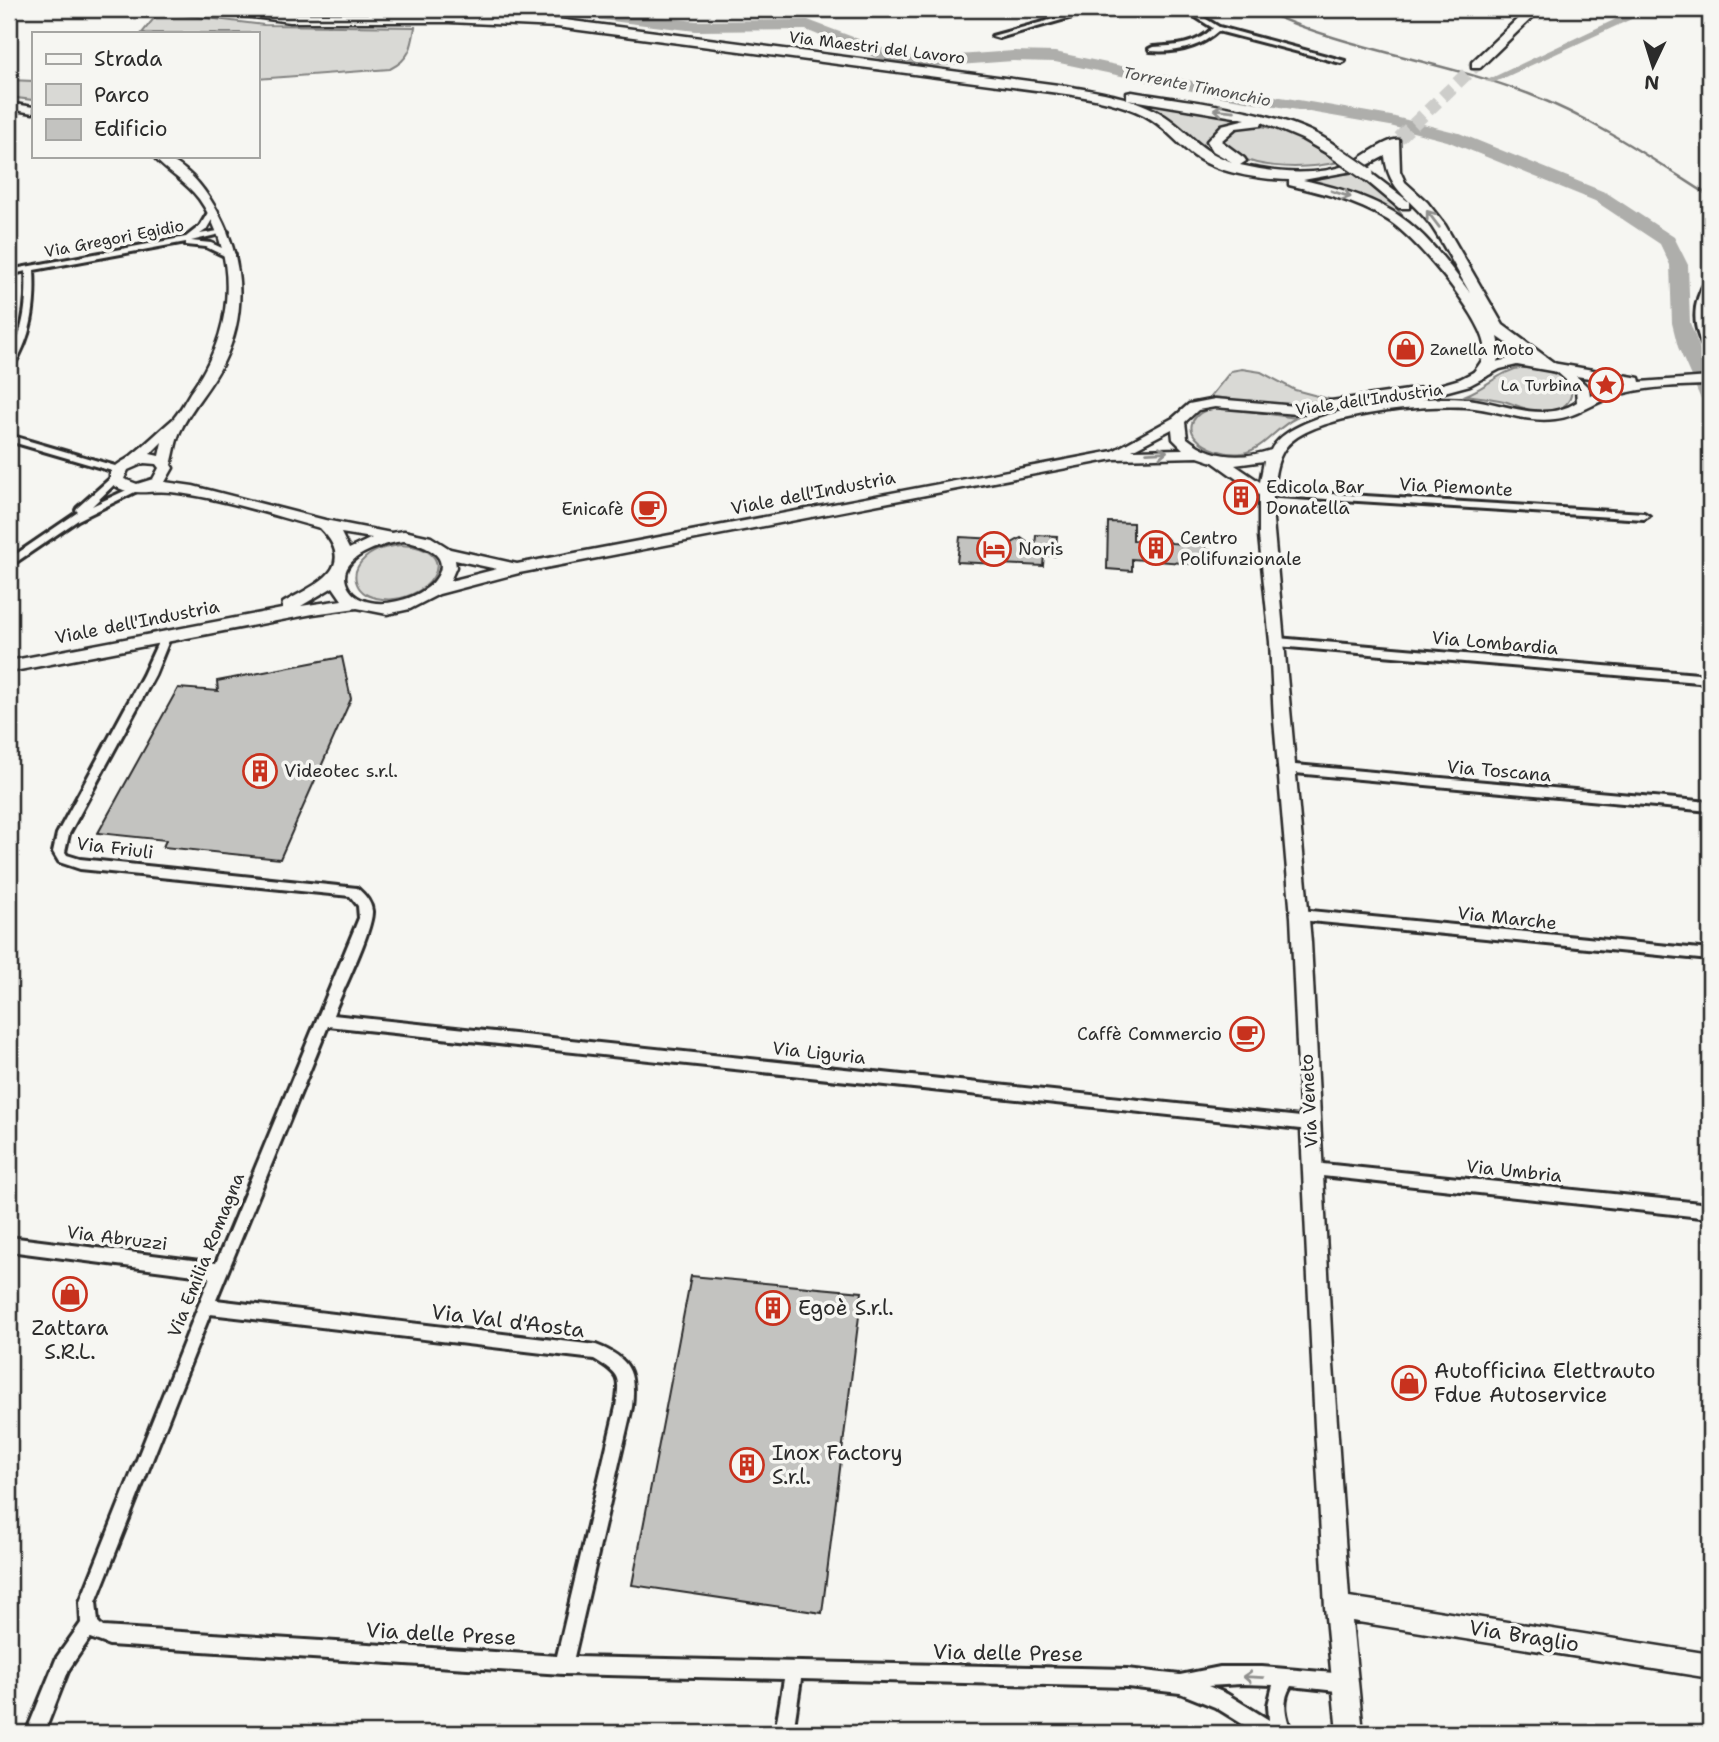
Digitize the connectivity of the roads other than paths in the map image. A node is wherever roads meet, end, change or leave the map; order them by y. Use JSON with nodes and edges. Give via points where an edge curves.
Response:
{"nodes":[{"id":1,"x":224,"y":9,"type":"edge"},
{"id":2,"x":1097,"y":9,"type":"edge"},
{"id":3,"x":1186,"y":9,"type":"edge"},
{"id":4,"x":1535,"y":9,"type":"edge"},
{"id":5,"x":1685,"y":9,"type":"edge"},
{"id":6,"x":1710,"y":15,"type":"edge"},
{"id":7,"x":1217,"y":28,"type":"junction"},
{"id":8,"x":996,"y":36,"type":"dead end"},
{"id":9,"x":1153,"y":49,"type":"dead end"},
{"id":10,"x":1341,"y":61,"type":"dead end"},
{"id":11,"x":1476,"y":65,"type":"tunnel mouth"},
{"id":12,"x":977,"y":78,"type":"junction"},
{"id":13,"x":9,"y":106,"type":"edge"},
{"id":14,"x":32,"y":110,"type":"edge"},
{"id":15,"x":1289,"y":127,"type":"junction"},
{"id":16,"x":1180,"y":137,"type":"junction"},
{"id":17,"x":1395,"y":142,"type":"junction"},
{"id":18,"x":1205,"y":157,"type":"junction"},
{"id":19,"x":161,"y":158,"type":"edge"},
{"id":20,"x":1256,"y":167,"type":"junction"},
{"id":21,"x":213,"y":211,"type":"junction"},
{"id":22,"x":224,"y":232,"type":"junction"},
{"id":23,"x":187,"y":239,"type":"junction"},
{"id":24,"x":160,"y":244,"type":"junction"},
{"id":25,"x":232,"y":256,"type":"junction"},
{"id":26,"x":30,"y":268,"type":"junction"},
{"id":27,"x":9,"y":272,"type":"edge"},
{"id":28,"x":1710,"y":281,"type":"edge"},
{"id":29,"x":1492,"y":328,"type":"junction"},
{"id":30,"x":1710,"y":352,"type":"edge"},
{"id":31,"x":9,"y":366,"type":"edge"},
{"id":32,"x":1555,"y":367,"type":"junction"},
{"id":33,"x":1480,"y":374,"type":"junction"},
{"id":34,"x":1710,"y":381,"type":"edge"},
{"id":35,"x":1648,"y":383,"type":"junction"},
{"id":36,"x":1584,"y":403,"type":"junction"},
{"id":37,"x":178,"y":421,"type":"junction"},
{"id":38,"x":1178,"y":421,"type":"junction"},
{"id":39,"x":9,"y":438,"type":"edge"},
{"id":40,"x":1201,"y":453,"type":"junction"},
{"id":41,"x":1275,"y":453,"type":"junction"},
{"id":42,"x":1114,"y":455,"type":"junction"},
{"id":43,"x":1216,"y":458,"type":"junction"},
{"id":44,"x":134,"y":461,"type":"junction"},
{"id":45,"x":165,"y":468,"type":"junction"},
{"id":46,"x":118,"y":474,"type":"junction"},
{"id":47,"x":144,"y":487,"type":"junction"},
{"id":48,"x":193,"y":489,"type":"junction"},
{"id":49,"x":1266,"y":493,"type":"junction"},
{"id":50,"x":1644,"y":516,"type":"dead end"},
{"id":51,"x":74,"y":518,"type":"junction"},
{"id":52,"x":325,"y":525,"type":"junction"},
{"id":53,"x":390,"y":537,"type":"junction"},
{"id":54,"x":446,"y":553,"type":"junction"},
{"id":55,"x":9,"y":564,"type":"edge"},
{"id":56,"x":519,"y":568,"type":"junction"},
{"id":57,"x":342,"y":570,"type":"junction"},
{"id":58,"x":438,"y":589,"type":"junction"},
{"id":59,"x":358,"y":603,"type":"junction"},
{"id":60,"x":273,"y":614,"type":"junction"},
{"id":61,"x":165,"y":638,"type":"junction"},
{"id":62,"x":1278,"y":642,"type":"junction"},
{"id":63,"x":9,"y":667,"type":"edge"},
{"id":64,"x":1710,"y":679,"type":"edge"},
{"id":65,"x":1284,"y":768,"type":"junction"},
{"id":66,"x":1710,"y":807,"type":"edge"},
{"id":67,"x":363,"y":900,"type":"joint"},
{"id":68,"x":1300,"y":915,"type":"junction"},
{"id":69,"x":1710,"y":955,"type":"edge"},
{"id":70,"x":323,"y":1020,"type":"junction"},
{"id":71,"x":1310,"y":1124,"type":"junction"},
{"id":72,"x":1313,"y":1169,"type":"junction"},
{"id":73,"x":1710,"y":1211,"type":"edge"},
{"id":74,"x":9,"y":1244,"type":"edge"},
{"id":75,"x":220,"y":1271,"type":"junction"},
{"id":76,"x":206,"y":1306,"type":"junction"},
{"id":77,"x":1337,"y":1607,"type":"junction"},
{"id":78,"x":90,"y":1626,"type":"junction"},
{"id":79,"x":563,"y":1665,"type":"junction"},
{"id":80,"x":1710,"y":1666,"type":"edge"},
{"id":81,"x":794,"y":1672,"type":"junction"},
{"id":82,"x":1286,"y":1679,"type":"junction"},
{"id":83,"x":1346,"y":1683,"type":"junction"},
{"id":84,"x":1180,"y":1684,"type":"junction"},
{"id":85,"x":1349,"y":1722,"type":"edge"},
{"id":86,"x":35,"y":1733,"type":"edge"},
{"id":87,"x":784,"y":1733,"type":"edge"},
{"id":88,"x":1273,"y":1733,"type":"edge"},
{"id":89,"x":1283,"y":1733,"type":"edge"}],
"edges":[{"from":1,"to":12,"type":"highway","name":"Via Maestri del Lavoro","via":[[290,18],[557,23]]},
{"from":2,"to":8,"type":"street","via":[[1035,30]]},
{"from":3,"to":7,"type":"street"},
{"from":4,"to":11,"type":"highway"},
{"from":5,"to":6,"type":"street"},
{"from":7,"to":9,"type":"street","via":[[1202,42]]},
{"from":7,"to":10,"type":"street"},
{"from":15,"to":12,"type":"highway","one_way":true,"via":[[1246,113]]},
{"from":12,"to":16,"type":"highway","name":"Via Maestri del Lavoro","via":[[1110,99],[1146,111]]},
{"from":13,"to":14,"type":"main road"},
{"from":15,"to":20,"type":"highway","via":[[1240,123],[1218,132],[1214,141],[1218,148]]},
{"from":15,"to":29,"type":"highway","bridge":true,"via":[[1338,154],[1398,198]]},
{"from":16,"to":18,"type":"highway"},
{"from":16,"to":20,"type":"highway","via":[[1219,158]]},
{"from":17,"to":18,"type":"highway","via":[[1359,167],[1327,173],[1259,172]]},
{"from":17,"to":20,"type":"highway","via":[[1363,159],[1325,169]]},
{"from":29,"to":17,"type":"highway","one_way":true,"via":[[1438,225],[1399,184],[1393,171]]},
{"from":18,"to":29,"type":"highway","one_way":true,"via":[[1243,172],[1332,191],[1387,213],[1420,239]]},
{"from":19,"to":21,"type":"main road","via":[[192,180]]},
{"from":21,"to":22,"type":"main road"},
{"from":21,"to":23,"type":"street","via":[[203,228]]},
{"from":22,"to":23,"type":"street","name":"Via Gregori Egidio"},
{"from":22,"to":25,"type":"main road"},
{"from":23,"to":24,"type":"street","name":"Via Gregori Egidio"},
{"from":24,"to":25,"type":"street","via":[[208,245]]},
{"from":24,"to":26,"type":"street","name":"Via Gregori Egidio"},
{"from":25,"to":37,"type":"main road","via":[[235,293],[228,337]]},
{"from":26,"to":27,"type":"street","name":"Via Gregori Egidio"},
{"from":26,"to":31,"type":"street","via":[[32,302],[27,327]]},
{"from":28,"to":30,"type":"street","via":[[1697,316]]},
{"from":29,"to":32,"type":"highway"},
{"from":29,"to":33,"type":"highway","via":[[1490,365]]},
{"from":32,"to":33,"type":"main road","name":"Viale dell'Industria","via":[[1517,361]]},
{"from":32,"to":35,"type":"main road","name":"Viale dell'Industria"},
{"from":32,"to":36,"type":"main road","via":[[1582,388]]},
{"from":33,"to":38,"type":"main road","name":"Viale dell'Industria","via":[[1444,389],[1302,410],[1209,404],[1194,407]]},
{"from":34,"to":35,"type":"main road","name":"Viale dell'Industria"},
{"from":35,"to":36,"type":"main road","name":"Viale dell'Industria"},
{"from":36,"to":41,"type":"main road","name":"Viale dell'Industria","via":[[1568,413],[1548,415],[1455,402],[1359,412],[1306,426]]},
{"from":37,"to":44,"type":"main road"},
{"from":37,"to":45,"type":"main road","via":[[166,451]]},
{"from":38,"to":40,"type":"main road","name":"Viale dell'Industria","via":[[1180,439]]},
{"from":38,"to":42,"type":"main road","name":"Viale dell'Industria"},
{"from":39,"to":46,"type":"street"},
{"from":42,"to":40,"type":"main road","name":"Viale dell'Industria","one_way":true},
{"from":40,"to":43,"type":"main road","name":"Viale dell'Industria"},
{"from":41,"to":43,"type":"main road","name":"Viale dell'Industria","via":[[1250,460]]},
{"from":41,"to":49,"type":"main road","name":"Via Veneto"},
{"from":42,"to":56,"type":"main road","name":"Viale dell'Industria"},
{"from":43,"to":49,"type":"main road"},
{"from":44,"to":45,"type":"main road","via":[[155,459]]},
{"from":44,"to":46,"type":"main road"},
{"from":45,"to":47,"type":"main road"},
{"from":45,"to":48,"type":"main road"},
{"from":46,"to":47,"type":"main road","via":[[124,487]]},
{"from":46,"to":51,"type":"street"},
{"from":47,"to":48,"type":"main road"},
{"from":47,"to":51,"type":"street"},
{"from":48,"to":52,"type":"main road"},
{"from":49,"to":50,"type":"street","name":"Via Piemonte"},
{"from":49,"to":62,"type":"main road","name":"Via Veneto","via":[[1266,538]]},
{"from":51,"to":55,"type":"street"},
{"from":52,"to":53,"type":"main road"},
{"from":52,"to":57,"type":"main road","via":[[338,538]]},
{"from":53,"to":54,"type":"main road","name":"Viale dell'Industria","via":[[430,540]]},
{"from":53,"to":57,"type":"main road","name":"Viale dell'Industria","via":[[364,546]]},
{"from":54,"to":56,"type":"main road","name":"Viale dell'Industria"},
{"from":54,"to":58,"type":"main road","via":[[450,565]]},
{"from":56,"to":58,"type":"main road","name":"Viale dell'Industria"},
{"from":57,"to":59,"type":"main road","via":[[344,592]]},
{"from":57,"to":60,"type":"main road","name":"Viale dell'Industria"},
{"from":58,"to":59,"type":"main road","name":"Viale dell'Industria","via":[[399,607]]},
{"from":59,"to":60,"type":"main road","name":"Viale dell'Industria"},
{"from":60,"to":61,"type":"main road","name":"Viale dell'Industria"},
{"from":61,"to":63,"type":"main road","name":"Viale dell'Industria"},
{"from":61,"to":67,"type":"street","name":"Via Friuli","via":[[63,834],[59,852],[63,859],[353,891]]},
{"from":62,"to":64,"type":"street","name":"Via Lombardia"},
{"from":62,"to":65,"type":"main road","name":"Via Veneto"},
{"from":65,"to":66,"type":"street","name":"Via Toscana"},
{"from":65,"to":68,"type":"main road","name":"Via Veneto"},
{"from":67,"to":70,"type":"street","name":"Via Emilia Romagna","via":[[367,908],[364,923]]},
{"from":68,"to":69,"type":"street","name":"Via Marche"},
{"from":68,"to":71,"type":"main road","name":"Via Veneto"},
{"from":70,"to":71,"type":"street","name":"Via Liguria"},
{"from":70,"to":75,"type":"street","name":"Via Emilia Romagna"},
{"from":71,"to":72,"type":"main road","name":"Via Veneto"},
{"from":72,"to":73,"type":"street","name":"Via Umbria"},
{"from":72,"to":77,"type":"main road","name":"Via Veneto"},
{"from":74,"to":75,"type":"street","name":"Via Abruzzi"},
{"from":75,"to":76,"type":"street","name":"Via Emilia Romagna"},
{"from":76,"to":78,"type":"street","name":"Via Emilia Romagna","via":[[88,1602]]},
{"from":76,"to":79,"type":"street","name":"Via Val d'Aosta","via":[[596,1352],[621,1366],[627,1382],[624,1407]]},
{"from":77,"to":80,"type":"main road","name":"Via Braglio"},
{"from":77,"to":83,"type":"main road","name":"Via Veneto"},
{"from":78,"to":79,"type":"street","name":"Via delle Prese","via":[[109,1637]]},
{"from":78,"to":86,"type":"street","via":[[73,1642],[63,1661]]},
{"from":79,"to":81,"type":"street","name":"Via delle Prese"},
{"from":81,"to":84,"type":"street","name":"Via delle Prese","via":[[1127,1678]]},
{"from":81,"to":87,"type":"street"},
{"from":82,"to":83,"type":"street","name":"Via delle Prese"},
{"from":82,"to":84,"type":"street","name":"Via delle Prese","one_way":true,"via":[[1210,1677]]},
{"from":82,"to":89,"type":"street","via":[[1276,1696]]},
{"from":83,"to":85,"type":"main road","name":"Via Veneto"},
{"from":84,"to":88,"type":"street","name":"Via delle Prese","via":[[1221,1700]]}]}
